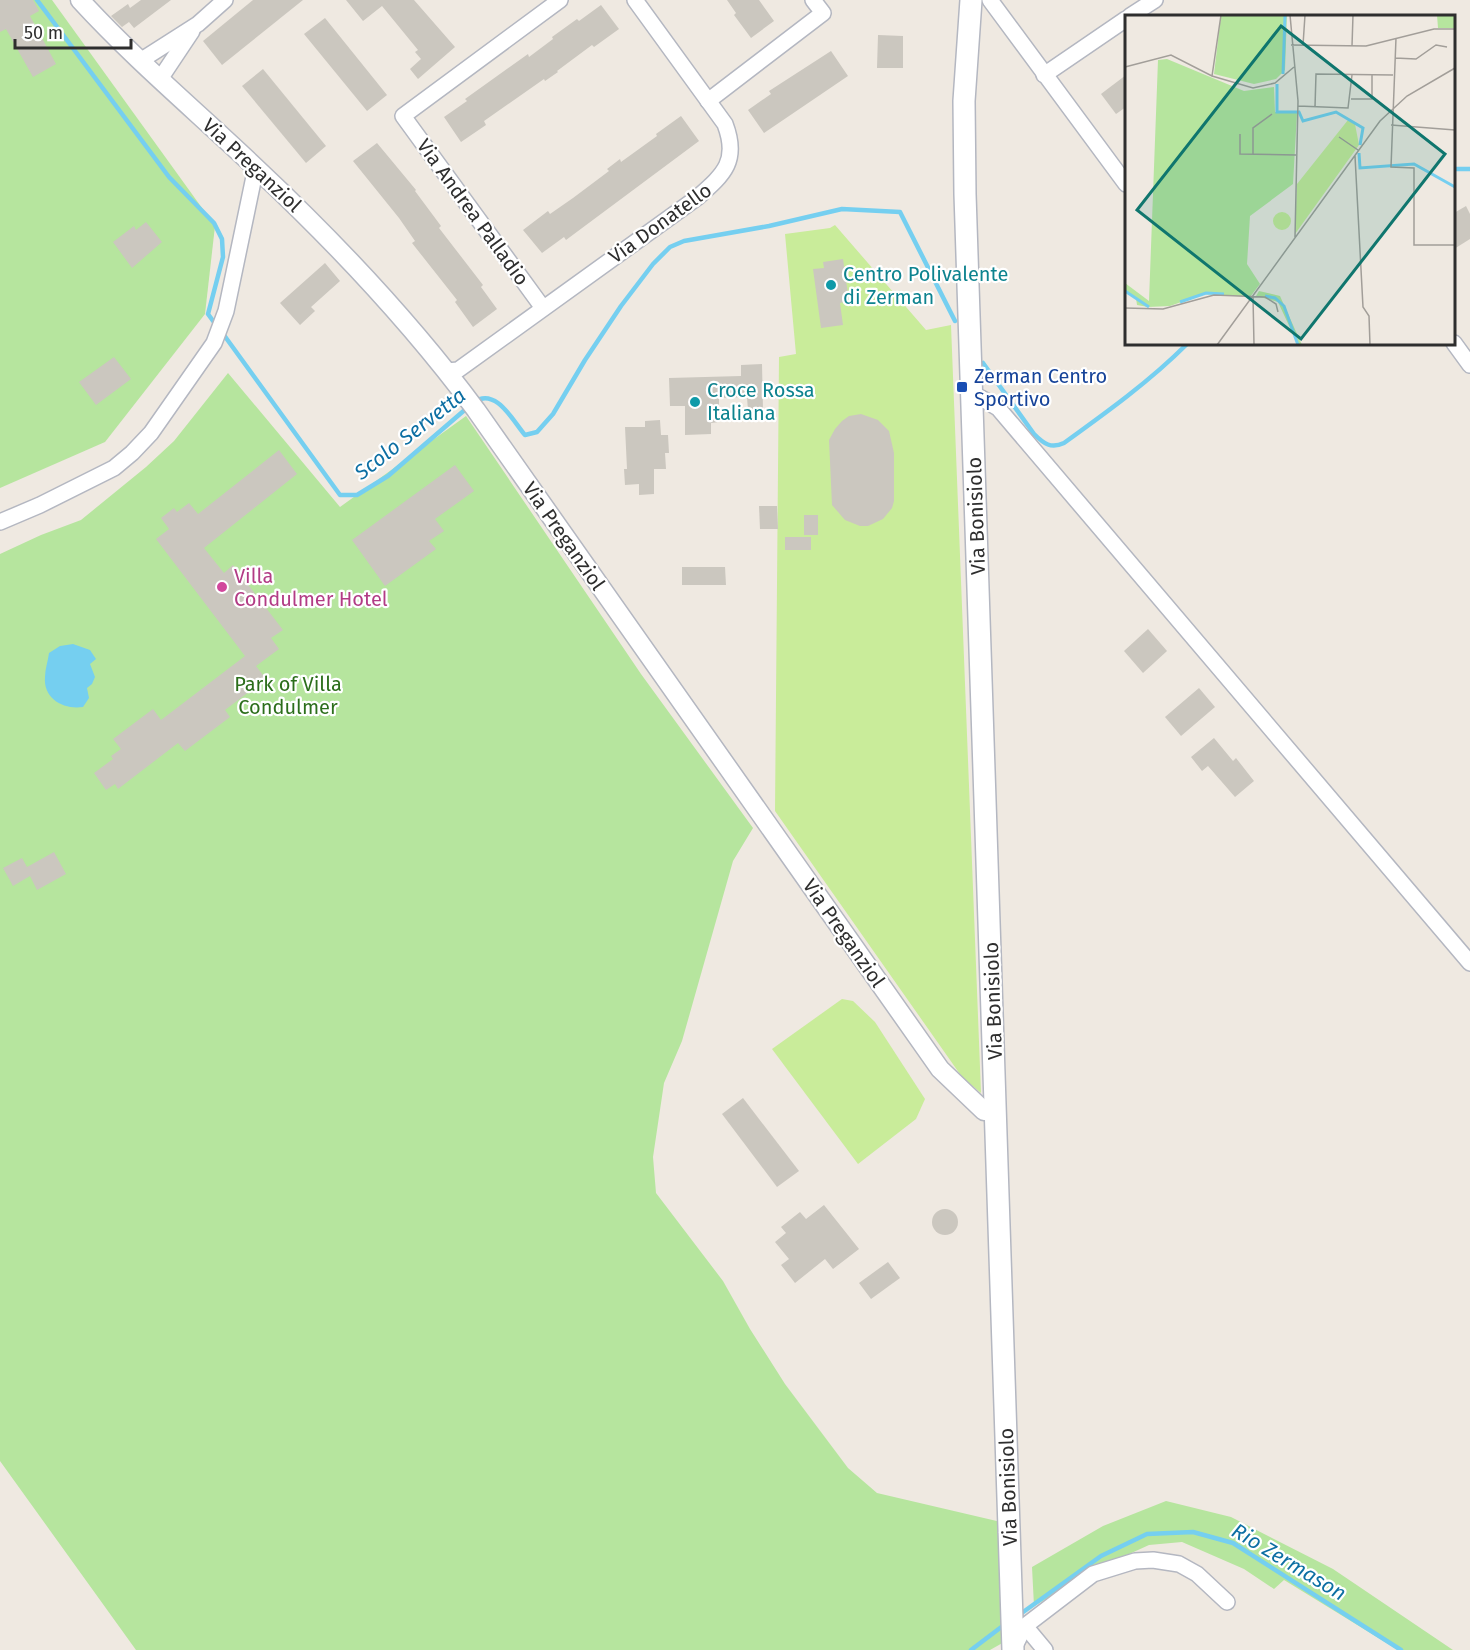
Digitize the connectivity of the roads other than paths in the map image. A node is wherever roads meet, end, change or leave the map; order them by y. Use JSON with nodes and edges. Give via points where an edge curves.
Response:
{"nodes":[{"id":1,"x":80,"y":0,"type":"edge"},
{"id":2,"x":225,"y":0,"type":"edge"},
{"id":3,"x":560,"y":0,"type":"edge"},
{"id":4,"x":635,"y":0,"type":"edge"},
{"id":5,"x":813,"y":0,"type":"edge"},
{"id":6,"x":971,"y":0,"type":"edge"},
{"id":7,"x":990,"y":0,"type":"edge"},
{"id":8,"x":1155,"y":0,"type":"edge"},
{"id":9,"x":206,"y":6,"type":"edge"},
{"id":10,"x":1132,"y":15,"type":"edge"},
{"id":11,"x":1125,"y":20,"type":"edge"},
{"id":12,"x":198,"y":24,"type":"junction"},
{"id":13,"x":140,"y":61,"type":"junction"},
{"id":14,"x":1044,"y":75,"type":"junction"},
{"id":15,"x":160,"y":79,"type":"junction"},
{"id":16,"x":708,"y":101,"type":"junction"},
{"id":17,"x":256,"y":167,"type":"junction"},
{"id":18,"x":1125,"y":183,"type":"edge"},
{"id":19,"x":543,"y":308,"type":"junction"},
{"id":20,"x":1455,"y":344,"type":"edge"},
{"id":21,"x":1470,"y":365,"type":"edge"},
{"id":22,"x":453,"y":374,"type":"junction"},
{"id":23,"x":972,"y":398,"type":"junction"},
{"id":24,"x":0,"y":522,"type":"edge"},
{"id":25,"x":1470,"y":963,"type":"edge"},
{"id":26,"x":996,"y":1110,"type":"junction"},
{"id":27,"x":1227,"y":1602,"type":"dead end"},
{"id":28,"x":1025,"y":1626,"type":"junction"},
{"id":29,"x":1013,"y":1650,"type":"edge"},
{"id":30,"x":1045,"y":1650,"type":"edge"}],
"edges":[{"from":1,"to":13,"type":"street","name":"Via Preganziol"},
{"from":2,"to":9,"type":"street"},
{"from":3,"to":19,"type":"street","name":"Via Andrea Palladio","via":[[403,116]]},
{"from":4,"to":16,"type":"street","name":"Via Donatello"},
{"from":5,"to":16,"type":"street","via":[[823,13]]},
{"from":6,"to":23,"type":"main road","name":"Via Bonisiolo","via":[[964,113]]},
{"from":7,"to":14,"type":"street"},
{"from":8,"to":10,"type":"street"},
{"from":9,"to":12,"type":"street"},
{"from":11,"to":14,"type":"street"},
{"from":12,"to":13,"type":"street"},
{"from":12,"to":15,"type":"street"},
{"from":13,"to":15,"type":"street","name":"Via Preganziol"},
{"from":14,"to":18,"type":"street"},
{"from":15,"to":17,"type":"street","name":"Via Preganziol"},
{"from":16,"to":19,"type":"street","name":"Via Donatello","via":[[730,138],[727,167],[719,179]]},
{"from":17,"to":22,"type":"street","name":"Via Preganziol","via":[[347,256]]},
{"from":17,"to":24,"type":"street","via":[[226,311],[214,343],[151,433],[114,468]]},
{"from":19,"to":22,"type":"street","name":"Via Donatello"},
{"from":20,"to":21,"type":"street"},
{"from":22,"to":26,"type":"street","name":"Via Preganziol","via":[[940,1069],[984,1111]]},
{"from":23,"to":25,"type":"street","via":[[981,398],[998,408]]},
{"from":23,"to":26,"type":"main road","name":"Via Bonisiolo"},
{"from":26,"to":29,"type":"main road","name":"Via Bonisiolo"},
{"from":27,"to":28,"type":"street","via":[[1197,1574],[1179,1564],[1135,1562],[1093,1574]]},
{"from":28,"to":29,"type":"street"},
{"from":28,"to":30,"type":"street"}]}
